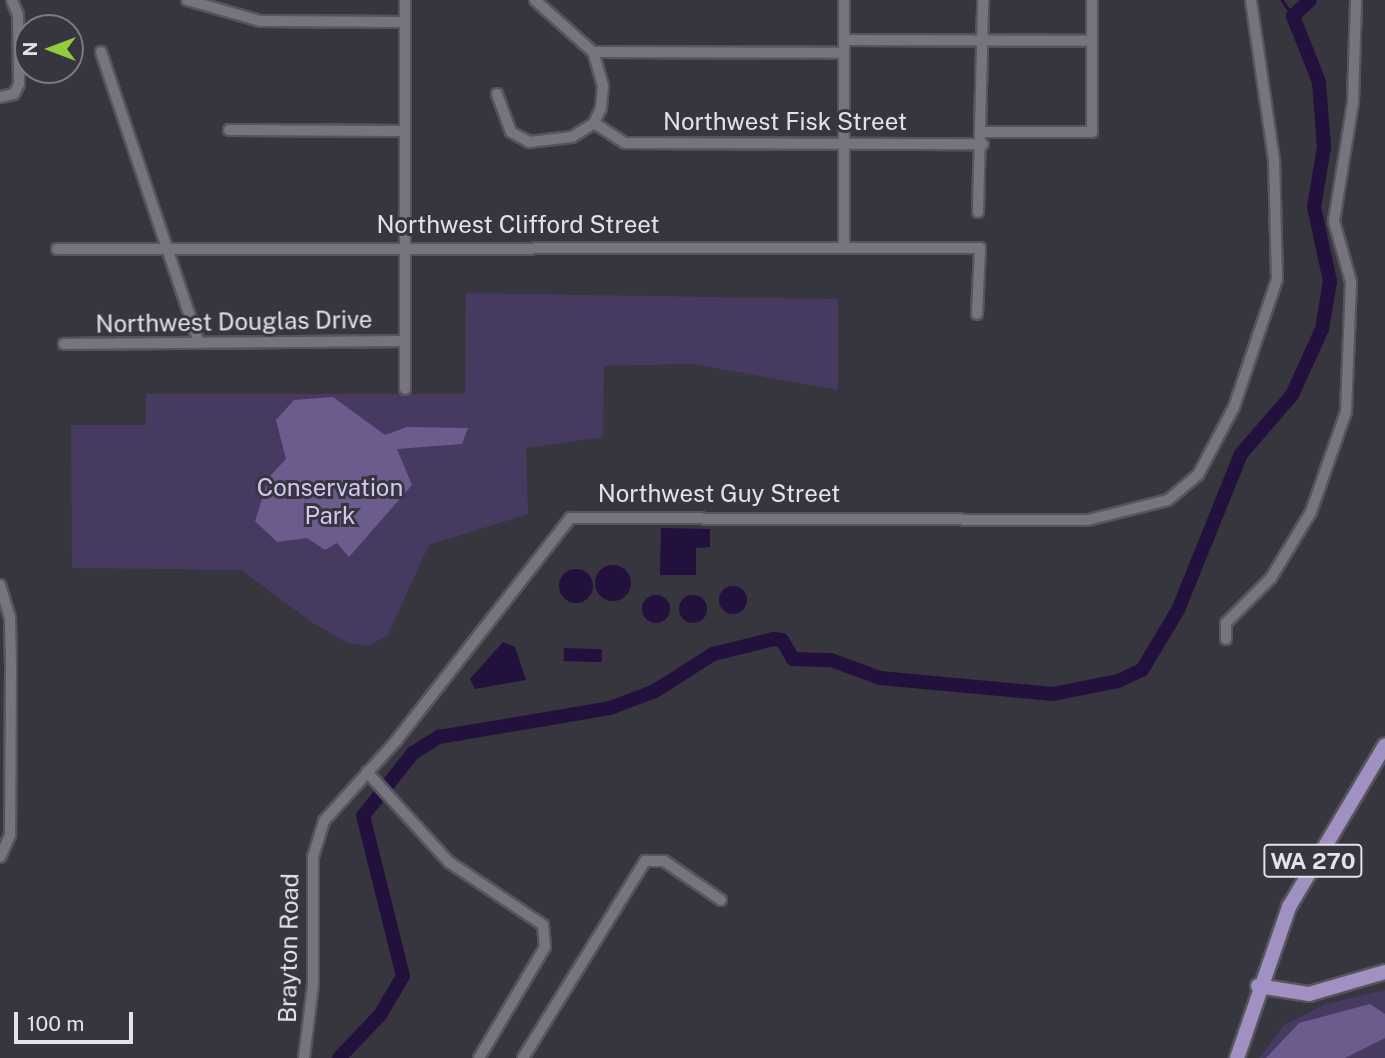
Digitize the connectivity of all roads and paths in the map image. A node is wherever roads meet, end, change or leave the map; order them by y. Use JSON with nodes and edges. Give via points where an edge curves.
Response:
{"nodes":[{"id":1,"x":12,"y":0,"type":"edge"},
{"id":2,"x":187,"y":0,"type":"edge"},
{"id":3,"x":405,"y":0,"type":"edge"},
{"id":4,"x":534,"y":0,"type":"edge"},
{"id":5,"x":844,"y":0,"type":"edge"},
{"id":6,"x":983,"y":0,"type":"edge"},
{"id":7,"x":1092,"y":0,"type":"edge"},
{"id":8,"x":1251,"y":0,"type":"edge"},
{"id":9,"x":1356,"y":0,"type":"edge"},
{"id":10,"x":405,"y":22,"type":"junction"},
{"id":11,"x":844,"y":40,"type":"junction"},
{"id":12,"x":983,"y":41,"type":"junction"},
{"id":13,"x":1093,"y":41,"type":"junction"},
{"id":14,"x":102,"y":52,"type":"dead end"},
{"id":15,"x":593,"y":52,"type":"junction"},
{"id":16,"x":843,"y":53,"type":"junction"},
{"id":17,"x":497,"y":94,"type":"dead end"},
{"id":18,"x":0,"y":97,"type":"edge"},
{"id":19,"x":594,"y":123,"type":"junction"},
{"id":20,"x":229,"y":130,"type":"dead end"},
{"id":21,"x":405,"y":131,"type":"junction"},
{"id":22,"x":983,"y":138,"type":"junction"},
{"id":23,"x":843,"y":143,"type":"junction"},
{"id":24,"x":978,"y":212,"type":"dead end"},
{"id":25,"x":405,"y":245,"type":"junction"},
{"id":26,"x":844,"y":248,"type":"junction"},
{"id":27,"x":57,"y":249,"type":"dead end"},
{"id":28,"x":167,"y":249,"type":"junction"},
{"id":29,"x":977,"y":314,"type":"dead end"},
{"id":30,"x":404,"y":341,"type":"junction"},
{"id":31,"x":199,"y":343,"type":"junction"},
{"id":32,"x":64,"y":344,"type":"dead end"},
{"id":33,"x":405,"y":389,"type":"dead end"},
{"id":34,"x":0,"y":585,"type":"edge"},
{"id":35,"x":1226,"y":639,"type":"dead end"},
{"id":36,"x":5,"y":665,"type":"edge"},
{"id":37,"x":1385,"y":745,"type":"edge"},
{"id":38,"x":5,"y":767,"type":"edge"},
{"id":39,"x":371,"y":776,"type":"junction"},
{"id":40,"x":2,"y":855,"type":"edge"},
{"id":41,"x":721,"y":900,"type":"dead end"},
{"id":42,"x":1385,"y":972,"type":"edge"},
{"id":43,"x":1258,"y":986,"type":"junction"},
{"id":44,"x":304,"y":1058,"type":"edge"},
{"id":45,"x":479,"y":1058,"type":"edge"},
{"id":46,"x":523,"y":1058,"type":"edge"},
{"id":47,"x":1237,"y":1058,"type":"edge"}],
"edges":[{"from":1,"to":18,"type":"street","via":[[18,15],[14,94]]},
{"from":2,"to":10,"type":"street","via":[[260,20]]},
{"from":3,"to":10,"type":"street"},
{"from":4,"to":15,"type":"street"},
{"from":5,"to":11,"type":"street"},
{"from":6,"to":12,"type":"street"},
{"from":7,"to":13,"type":"street"},
{"from":8,"to":39,"type":"street","name":"Northwest Guy Street","via":[[1274,160],[1277,279],[1272,310],[1234,407],[1198,475],[1168,500],[1110,517],[570,518]]},
{"from":9,"to":35,"type":"street","via":[[1353,102],[1334,220],[1352,282],[1346,412],[1311,512],[1271,578],[1226,622]]},
{"from":10,"to":21,"type":"street"},
{"from":11,"to":12,"type":"street"},
{"from":11,"to":16,"type":"street"},
{"from":12,"to":13,"type":"street"},
{"from":12,"to":22,"type":"street"},
{"from":13,"to":22,"type":"street","name":"Northwest Fisk Street","via":[[1093,132]]},
{"from":14,"to":28,"type":"street"},
{"from":15,"to":16,"type":"street"},
{"from":15,"to":19,"type":"street","via":[[603,86]]},
{"from":16,"to":23,"type":"street"},
{"from":17,"to":19,"type":"street","via":[[511,132],[529,142],[572,136]]},
{"from":19,"to":23,"type":"street","name":"Northwest Fisk Street","via":[[625,143]]},
{"from":20,"to":21,"type":"street"},
{"from":21,"to":25,"type":"street"},
{"from":22,"to":23,"type":"street","name":"Northwest Fisk Street"},
{"from":22,"to":24,"type":"street"},
{"from":23,"to":26,"type":"street"},
{"from":25,"to":26,"type":"street","name":"Northwest Clifford Street"},
{"from":25,"to":28,"type":"street","name":"Northwest Clifford Street"},
{"from":25,"to":30,"type":"street"},
{"from":26,"to":29,"type":"street","name":"Northwest Clifford Street","via":[[980,248]]},
{"from":27,"to":28,"type":"street","name":"Northwest Clifford Street"},
{"from":28,"to":31,"type":"street"},
{"from":30,"to":31,"type":"street","name":"Northwest Douglas Drive"},
{"from":30,"to":33,"type":"street"},
{"from":31,"to":32,"type":"street","name":"Northwest Douglas Drive"},
{"from":34,"to":36,"type":"street","via":[[10,618]]},
{"from":36,"to":38,"type":"street"},
{"from":37,"to":43,"type":"main road","number":"WA 270","via":[[1313,860]]},
{"from":38,"to":40,"type":"street"},
{"from":39,"to":44,"type":"street","name":"Brayton Road","via":[[324,821],[313,857],[313,985]]},
{"from":39,"to":45,"type":"street","via":[[449,862],[543,925],[545,947]]},
{"from":41,"to":46,"type":"street","via":[[664,861],[645,861]]},
{"from":42,"to":43,"type":"main road","via":[[1309,993]]},
{"from":43,"to":47,"type":"main road","number":"WA 270"}]}
